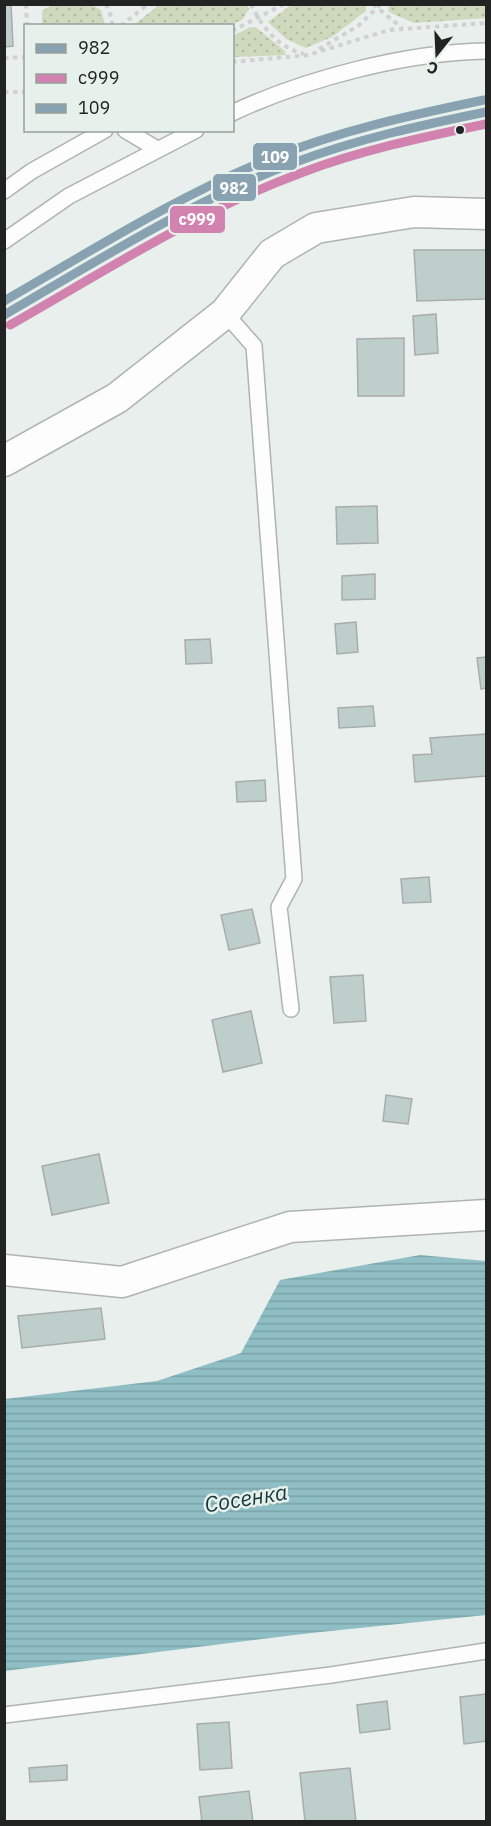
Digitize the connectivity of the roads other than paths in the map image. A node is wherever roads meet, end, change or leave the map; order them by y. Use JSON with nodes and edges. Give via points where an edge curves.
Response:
{"nodes":[{"id":1,"x":486,"y":51,"type":"edge"},
{"id":2,"x":234,"y":112,"type":"edge"},
{"id":3,"x":486,"y":112,"type":"edge"},
{"id":4,"x":101,"y":132,"type":"edge"},
{"id":5,"x":128,"y":132,"type":"edge"},
{"id":6,"x":192,"y":132,"type":"edge"},
{"id":7,"x":157,"y":149,"type":"junction"},
{"id":8,"x":4,"y":191,"type":"edge"},
{"id":9,"x":486,"y":213,"type":"edge"},
{"id":10,"x":4,"y":240,"type":"edge"},
{"id":11,"x":225,"y":313,"type":"junction"},
{"id":12,"x":4,"y":315,"type":"edge"},
{"id":13,"x":4,"y":461,"type":"edge"},
{"id":14,"x":291,"y":1009,"type":"dead end"},
{"id":15,"x":486,"y":1215,"type":"edge"},
{"id":16,"x":4,"y":1270,"type":"edge"},
{"id":17,"x":486,"y":1651,"type":"edge"},
{"id":18,"x":4,"y":1715,"type":"edge"}],
"edges":[{"from":1,"to":2,"type":"lane","via":[[398,62],[326,78]]},
{"from":3,"to":12,"type":"street","via":[[399,130],[274,170],[220,195]]},
{"from":4,"to":8,"type":"lane"},
{"from":5,"to":7,"type":"lane"},
{"from":6,"to":7,"type":"lane"},
{"from":7,"to":10,"type":"lane","via":[[69,196]]},
{"from":9,"to":11,"type":"street","via":[[414,212],[316,228],[272,254]]},
{"from":11,"to":13,"type":"street","via":[[117,398]]},
{"from":11,"to":14,"type":"lane","via":[[254,346],[294,879],[279,907]]},
{"from":15,"to":16,"type":"street","via":[[290,1227],[122,1282]]},
{"from":17,"to":18,"type":"lane","via":[[331,1675]]}]}
